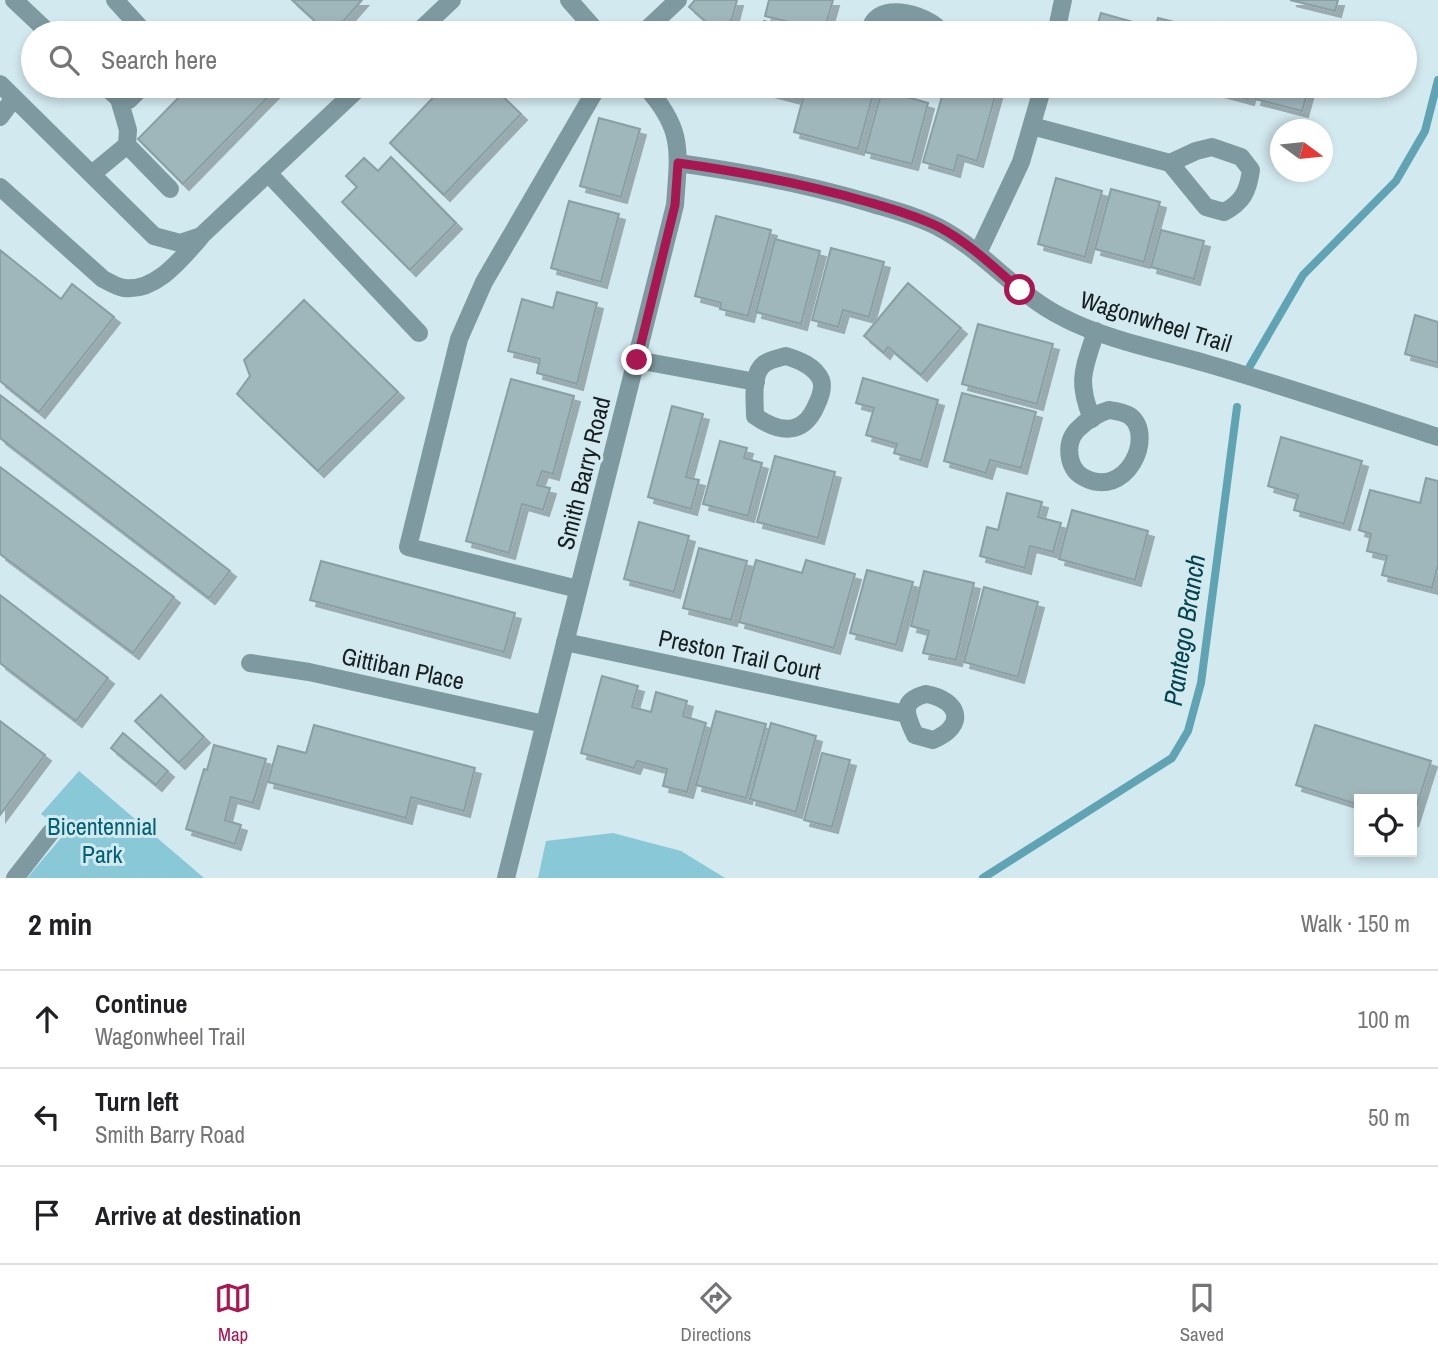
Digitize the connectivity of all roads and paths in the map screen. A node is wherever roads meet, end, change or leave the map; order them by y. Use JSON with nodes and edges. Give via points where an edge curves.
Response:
{"nodes":[{"id":1,"x":14,"y":0,"type":"edge"},
{"id":2,"x":115,"y":0,"type":"edge"},
{"id":3,"x":452,"y":0,"type":"edge"},
{"id":4,"x":569,"y":0,"type":"edge"},
{"id":5,"x":678,"y":0,"type":"edge"},
{"id":6,"x":1063,"y":0,"type":"edge"},
{"id":7,"x":37,"y":21,"type":"edge"},
{"id":8,"x":134,"y":21,"type":"edge"},
{"id":9,"x":429,"y":21,"type":"edge"},
{"id":10,"x":587,"y":21,"type":"edge"},
{"id":11,"x":656,"y":21,"type":"edge"},
{"id":12,"x":871,"y":21,"type":"edge"},
{"id":13,"x":932,"y":21,"type":"edge"},
{"id":14,"x":1059,"y":21,"type":"edge"},
{"id":15,"x":0,"y":84,"type":"edge"},
{"id":16,"x":14,"y":98,"type":"junction"},
{"id":17,"x":131,"y":98,"type":"edge"},
{"id":18,"x":348,"y":98,"type":"edge"},
{"id":19,"x":591,"y":98,"type":"edge"},
{"id":20,"x":656,"y":98,"type":"edge"},
{"id":21,"x":1040,"y":98,"type":"edge"},
{"id":22,"x":119,"y":99,"type":"joint"},
{"id":23,"x":0,"y":117,"type":"edge"},
{"id":24,"x":1032,"y":126,"type":"junction"},
{"id":25,"x":127,"y":145,"type":"junction"},
{"id":26,"x":678,"y":163,"type":"junction"},
{"id":27,"x":1170,"y":163,"type":"junction"},
{"id":28,"x":268,"y":173,"type":"junction"},
{"id":29,"x":92,"y":174,"type":"junction"},
{"id":30,"x":0,"y":187,"type":"edge"},
{"id":31,"x":170,"y":189,"type":"dead end"},
{"id":32,"x":201,"y":236,"type":"junction"},
{"id":33,"x":978,"y":253,"type":"junction"},
{"id":34,"x":1096,"y":331,"type":"junction"},
{"id":35,"x":419,"y":333,"type":"dead end"},
{"id":36,"x":637,"y":360,"type":"junction"},
{"id":37,"x":755,"y":382,"type":"junction"},
{"id":38,"x":1092,"y":419,"type":"junction"},
{"id":39,"x":1438,"y":437,"type":"edge"},
{"id":40,"x":578,"y":589,"type":"junction"},
{"id":41,"x":565,"y":642,"type":"junction"},
{"id":42,"x":250,"y":663,"type":"dead end"},
{"id":43,"x":906,"y":714,"type":"dead end"},
{"id":44,"x":544,"y":724,"type":"junction"},
{"id":45,"x":51,"y":832,"type":"dead end"},
{"id":46,"x":15,"y":878,"type":"edge"},
{"id":47,"x":506,"y":878,"type":"edge"}],
"edges":[{"from":1,"to":7,"type":"street"},
{"from":2,"to":8,"type":"street"},
{"from":3,"to":9,"type":"street"},
{"from":4,"to":10,"type":"street"},
{"from":5,"to":11,"type":"street"},
{"from":6,"to":14,"type":"street"},
{"from":12,"to":13,"type":"street","via":[[887,5],[896,5]]},
{"from":15,"to":16,"type":"street"},
{"from":16,"to":23,"type":"street"},
{"from":16,"to":29,"type":"street"},
{"from":17,"to":22,"type":"street"},
{"from":18,"to":28,"type":"street"},
{"from":19,"to":40,"type":"street","via":[[484,282],[459,339],[408,547]]},
{"from":20,"to":26,"type":"street","name":"Smith Barry Road","via":[[672,122]]},
{"from":21,"to":24,"type":"street"},
{"from":22,"to":25,"type":"street","via":[[128,130]]},
{"from":24,"to":27,"type":"street"},
{"from":24,"to":33,"type":"street","via":[[1021,162]]},
{"from":25,"to":29,"type":"street"},
{"from":25,"to":31,"type":"street"},
{"from":26,"to":33,"type":"street","name":"Wagonwheel Trail","via":[[748,172],[908,214]]},
{"from":26,"to":36,"type":"street","name":"Smith Barry Road","via":[[675,205]]},
{"from":27,"to":27,"type":"street","via":[[1206,207],[1224,212],[1249,190],[1251,170],[1241,157],[1212,148]]},
{"from":28,"to":32,"type":"street"},
{"from":28,"to":35,"type":"street"},
{"from":29,"to":32,"type":"street","via":[[154,236],[180,243]]},
{"from":30,"to":32,"type":"street","via":[[103,279],[122,288],[158,280]]},
{"from":33,"to":34,"type":"street","name":"Wagonwheel Trail","via":[[1020,290],[1063,318]]},
{"from":34,"to":38,"type":"street","via":[[1083,382]]},
{"from":34,"to":39,"type":"street","name":"Wagonwheel Trail"},
{"from":36,"to":37,"type":"street"},
{"from":36,"to":40,"type":"street","name":"Smith Barry Road"},
{"from":37,"to":37,"type":"street","via":[[755,416],[766,424],[797,428],[811,419],[821,380],[809,365],[786,356],[764,363]]},
{"from":38,"to":38,"type":"street","via":[[1075,432],[1069,450],[1071,465],[1092,481],[1116,480],[1128,471],[1137,453],[1139,428],[1132,417],[1110,410]]},
{"from":40,"to":41,"type":"street","name":"Smith Barry Road"},
{"from":41,"to":43,"type":"street","name":"Preston Trail Court"},
{"from":41,"to":44,"type":"street","name":"Smith Barry Road"},
{"from":42,"to":44,"type":"street","name":"Gittiban Place"},
{"from":44,"to":47,"type":"street","name":"Smith Barry Road"},
{"from":45,"to":46,"type":"street"}]}
